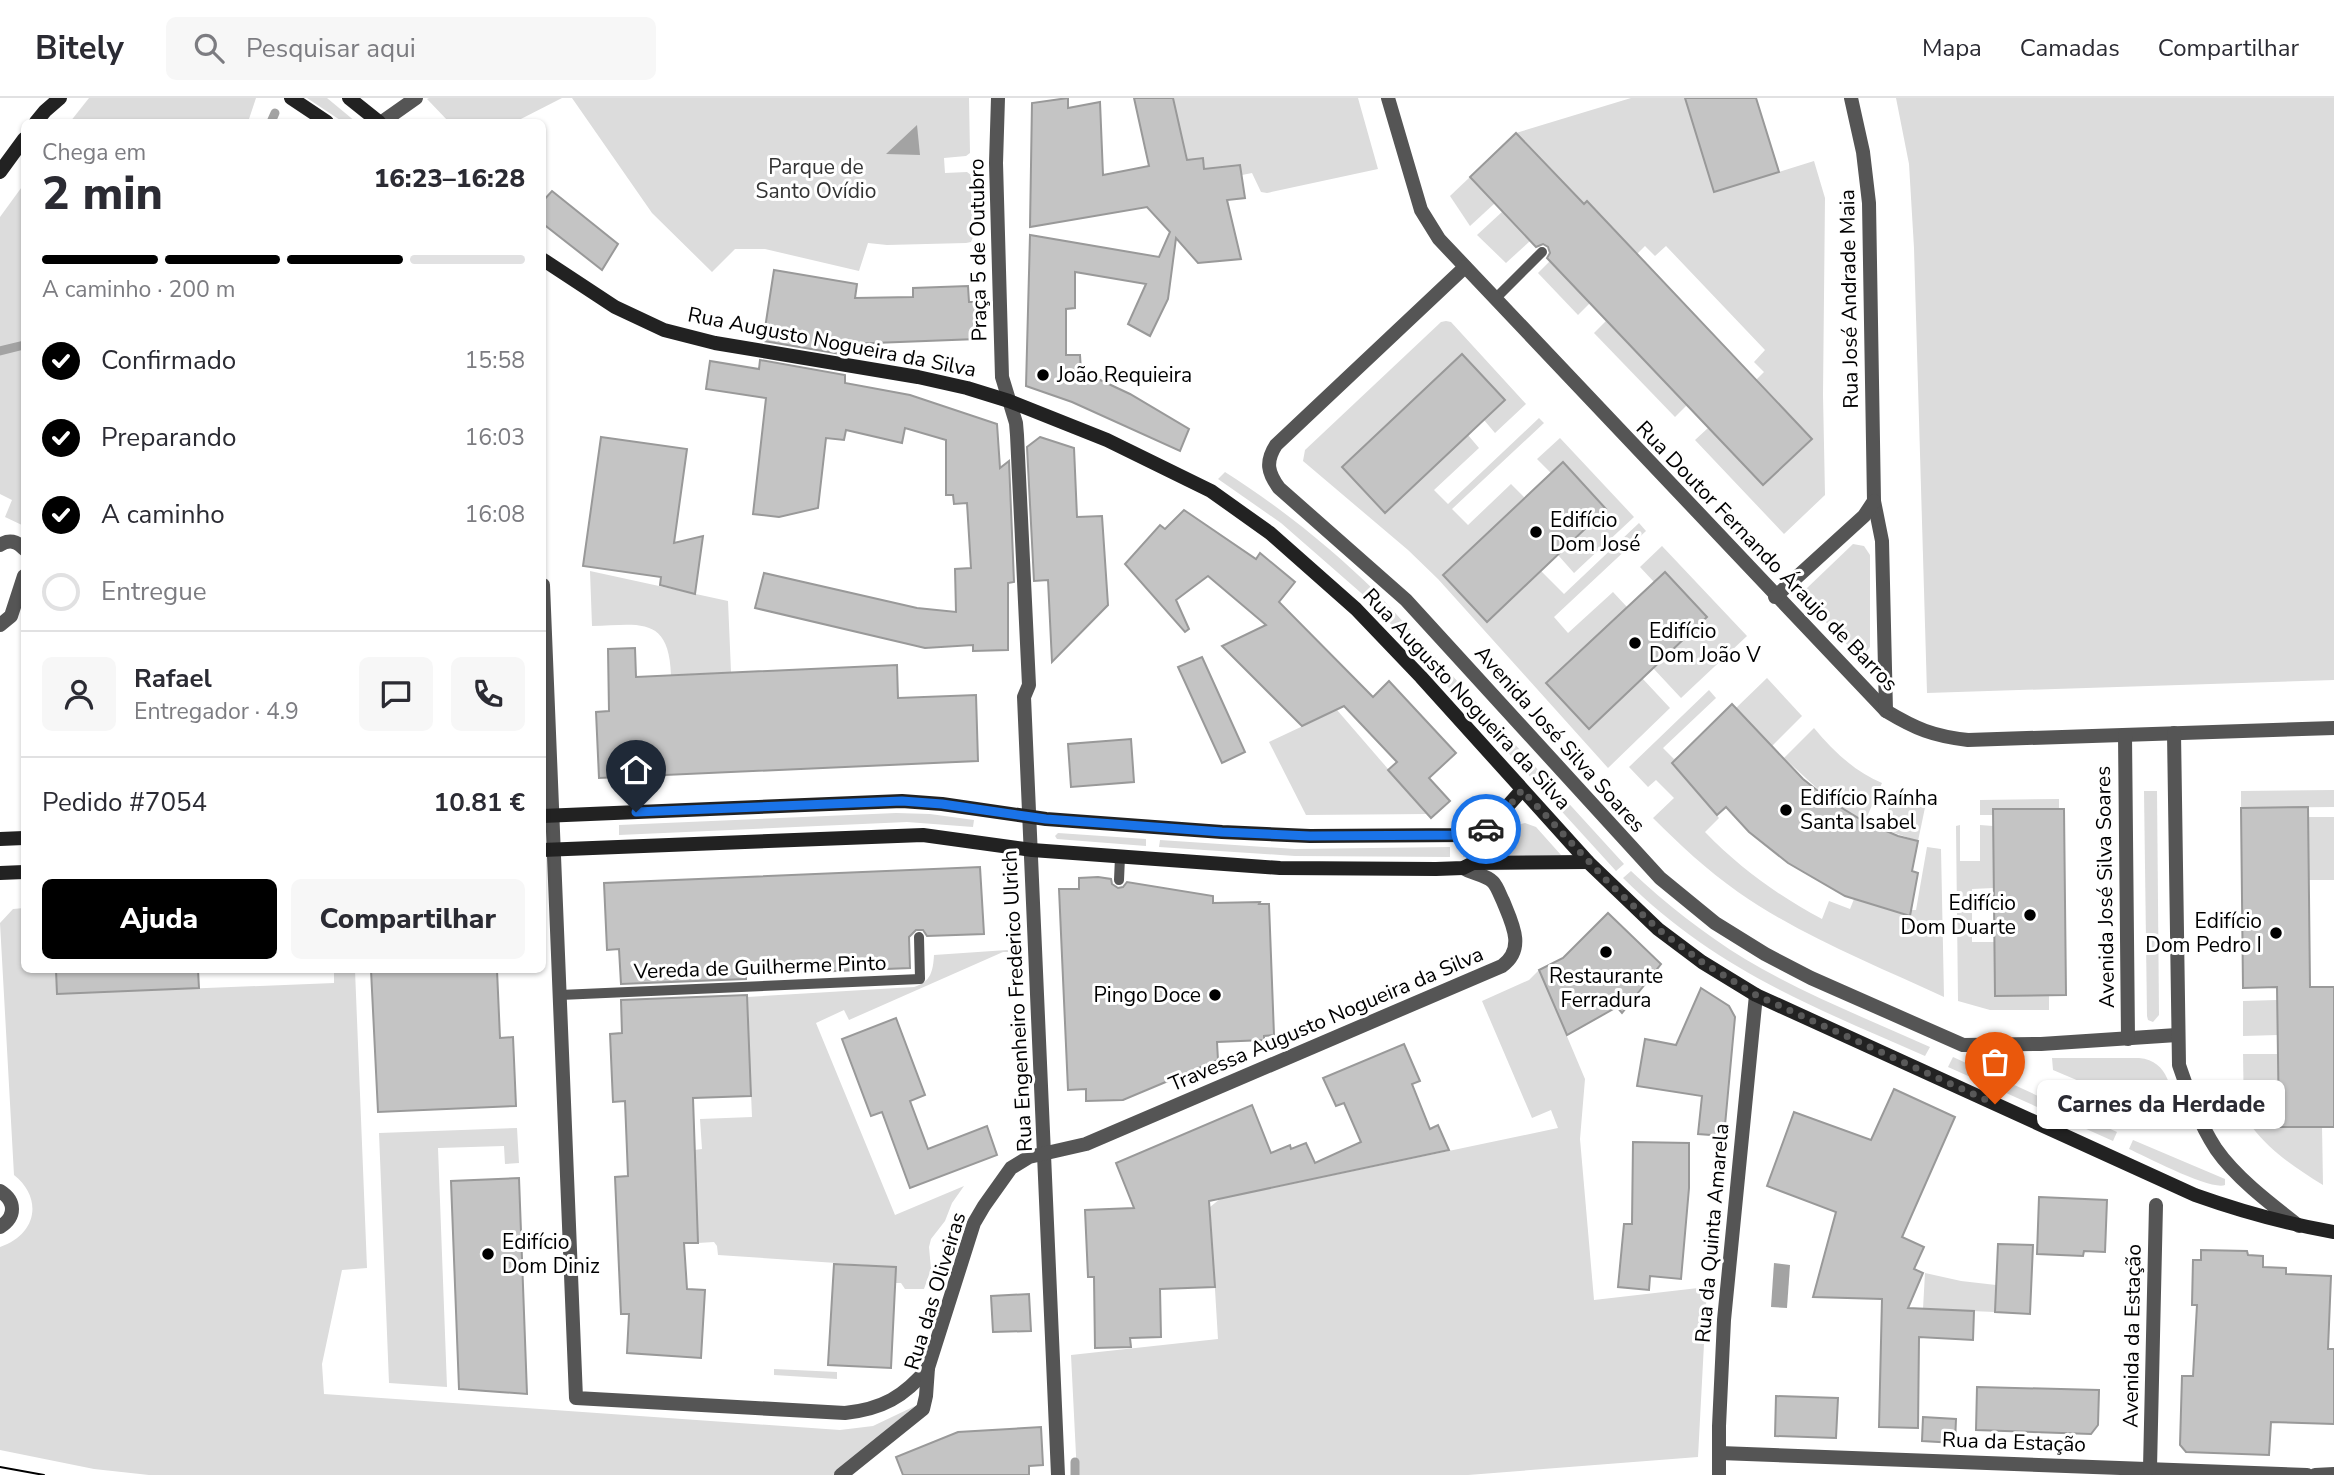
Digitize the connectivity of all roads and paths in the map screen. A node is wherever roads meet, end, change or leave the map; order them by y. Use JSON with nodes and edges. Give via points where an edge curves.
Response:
{"nodes":[{"id":1,"x":60,"y":98,"type":"edge"},
{"id":2,"x":291,"y":98,"type":"edge"},
{"id":3,"x":349,"y":98,"type":"edge"},
{"id":4,"x":416,"y":98,"type":"edge"},
{"id":5,"x":998,"y":98,"type":"edge"},
{"id":6,"x":1388,"y":98,"type":"edge"},
{"id":7,"x":1851,"y":98,"type":"edge"},
{"id":8,"x":44,"y":110,"type":"edge"},
{"id":9,"x":322,"y":119,"type":"edge"},
{"id":10,"x":377,"y":119,"type":"edge"},
{"id":11,"x":385,"y":119,"type":"edge"},
{"id":12,"x":21,"y":143,"type":"edge"},
{"id":13,"x":0,"y":172,"type":"edge"},
{"id":14,"x":1542,"y":252,"type":"dead end"},
{"id":15,"x":546,"y":262,"type":"edge"},
{"id":16,"x":1465,"y":267,"type":"junction"},
{"id":17,"x":1495,"y":299,"type":"junction"},
{"id":18,"x":1009,"y":401,"type":"junction"},
{"id":19,"x":1874,"y":500,"type":"junction"},
{"id":20,"x":0,"y":545,"type":"edge"},
{"id":21,"x":21,"y":546,"type":"edge"},
{"id":22,"x":21,"y":585,"type":"edge"},
{"id":23,"x":1775,"y":597,"type":"junction"},
{"id":24,"x":0,"y":625,"type":"edge"},
{"id":25,"x":1885,"y":711,"type":"junction"},
{"id":26,"x":2334,"y":727,"type":"edge"},
{"id":27,"x":2174,"y":733,"type":"junction"},
{"id":28,"x":2125,"y":735,"type":"junction"},
{"id":29,"x":546,"y":758,"type":"edge"},
{"id":30,"x":1522,"y":790,"type":"junction"},
{"id":31,"x":547,"y":816,"type":"edge"},
{"id":32,"x":1029,"y":817,"type":"junction"},
{"id":33,"x":21,"y":838,"type":"edge"},
{"id":34,"x":0,"y":839,"type":"edge"},
{"id":35,"x":548,"y":850,"type":"edge"},
{"id":36,"x":1032,"y":850,"type":"junction"},
{"id":37,"x":1120,"y":857,"type":"junction"},
{"id":38,"x":1588,"y":862,"type":"junction"},
{"id":39,"x":1463,"y":868,"type":"junction"},
{"id":40,"x":21,"y":872,"type":"edge"},
{"id":41,"x":0,"y":873,"type":"edge"},
{"id":42,"x":1119,"y":880,"type":"dead end"},
{"id":43,"x":919,"y":937,"type":"dead end"},
{"id":44,"x":560,"y":995,"type":"junction"},
{"id":45,"x":1756,"y":995,"type":"junction"},
{"id":46,"x":2177,"y":1035,"type":"junction"},
{"id":47,"x":2128,"y":1039,"type":"junction"},
{"id":48,"x":1045,"y":1153,"type":"junction"},
{"id":49,"x":0,"y":1191,"type":"edge"},
{"id":50,"x":2156,"y":1205,"type":"dead end"},
{"id":51,"x":2300,"y":1226,"type":"junction"},
{"id":52,"x":0,"y":1227,"type":"edge"},
{"id":53,"x":2333,"y":1230,"type":"edge"},
{"id":54,"x":928,"y":1368,"type":"junction"},
{"id":55,"x":1720,"y":1453,"type":"junction"},
{"id":56,"x":2150,"y":1468,"type":"junction"},
{"id":57,"x":2334,"y":1474,"type":"edge"},
{"id":58,"x":841,"y":1475,"type":"edge"},
{"id":59,"x":1058,"y":1475,"type":"edge"},
{"id":60,"x":1719,"y":1475,"type":"edge"},
{"id":61,"x":2307,"y":1475,"type":"edge"},
{"id":62,"x":2315,"y":1475,"type":"edge"}],
"edges":[{"from":1,"to":8,"type":"main road"},
{"from":2,"to":9,"type":"main road"},
{"from":3,"to":10,"type":"main road"},
{"from":4,"to":11,"type":"street"},
{"from":5,"to":18,"type":"street","name":"Praça 5 de Outubro","via":[[1002,377]]},
{"from":6,"to":16,"type":"street","name":"Rua Doutor Fernando Áraujo de Barros","via":[[1421,210]]},
{"from":7,"to":19,"type":"street","name":"Rua José Andrade Maia","via":[[1869,203]]},
{"from":12,"to":13,"type":"main road"},
{"from":14,"to":17,"type":"lane"},
{"from":15,"to":18,"type":"main road","name":"Rua Augusto Nogueira da Silva","via":[[615,307],[664,330],[715,344],[918,377]]},
{"from":16,"to":17,"type":"street","name":"Rua Doutor Fernando Áraujo de Barros"},
{"from":16,"to":47,"type":"street","name":"Avenida José Silva Soares","via":[[1276,445],[1268,466],[1279,488],[1406,600],[1646,863],[1715,923],[1800,972],[1954,1042],[1982,1046]]},
{"from":17,"to":23,"type":"street","name":"Rua Doutor Fernando Áraujo de Barros"},
{"from":18,"to":30,"type":"main road","name":"Rua Augusto Nogueira da Silva","via":[[1188,478],[1242,511],[1356,609]]},
{"from":18,"to":32,"type":"street","name":"Rua Engenheiro Frederico Ulrich","via":[[1017,424],[1029,685],[1024,699]]},
{"from":19,"to":23,"type":"street","via":[[1864,516]]},
{"from":19,"to":25,"type":"street","name":"Rua José Andrade Maia","via":[[1882,541]]},
{"from":20,"to":21,"type":"street","via":[[9,541]]},
{"from":22,"to":24,"type":"street","via":[[11,616]]},
{"from":23,"to":25,"type":"street","name":"Rua Doutor Fernando Áraujo de Barros"},
{"from":25,"to":28,"type":"street","name":"Rua Doutor Fernando Áraujo de Barros","via":[[1919,731],[1945,738]]},
{"from":26,"to":27,"type":"street","name":"Rua Doutor Fernando Áraujo de Barros"},
{"from":27,"to":28,"type":"street","name":"Rua Doutor Fernando Áraujo de Barros"},
{"from":27,"to":46,"type":"street"},
{"from":28,"to":47,"type":"street","name":"Avenida José Silva Soares"},
{"from":29,"to":31,"type":"street"},
{"from":30,"to":32,"type":"main road","via":[[1486,829],[1469,835],[1310,836]]},
{"from":30,"to":38,"type":"main road","name":"Rua Augusto Nogueira da Silva"},
{"from":31,"to":32,"type":"main road","via":[[902,801]]},
{"from":31,"to":35,"type":"street"},
{"from":32,"to":36,"type":"street","name":"Rua Engenheiro Frederico Ulrich"},
{"from":33,"to":34,"type":"main road"},
{"from":35,"to":36,"type":"main road","via":[[923,835]]},
{"from":35,"to":44,"type":"street"},
{"from":36,"to":37,"type":"main road"},
{"from":36,"to":48,"type":"street","name":"Rua Engenheiro Frederico Ulrich"},
{"from":37,"to":39,"type":"main road","via":[[1294,869]]},
{"from":37,"to":42,"type":"lane"},
{"from":38,"to":39,"type":"main road","via":[[1473,863]]},
{"from":38,"to":45,"type":"main road","name":"Rua Augusto Nogueira da Silva","via":[[1658,929]]},
{"from":39,"to":48,"type":"street","name":"Travessa Augusto Nogueira da Silva","via":[[1493,882],[1508,914],[1516,943],[1512,957],[1502,966],[1086,1144]]},
{"from":40,"to":41,"type":"main road"},
{"from":43,"to":44,"type":"lane","name":"Vereda de Guilherme Pinto","via":[[920,979]]},
{"from":44,"to":54,"type":"street","via":[[576,1398],[845,1413],[891,1401],[912,1388]]},
{"from":45,"to":51,"type":"main road","name":"Rua Augusto Nogueira da Silva","via":[[2195,1195]]},
{"from":45,"to":55,"type":"street","name":"Rua da Quinta Amarela","via":[[1724,1320]]},
{"from":46,"to":47,"type":"street","name":"Avenida José Silva Soares"},
{"from":46,"to":51,"type":"street","via":[[2179,1065],[2194,1110],[2217,1150],[2262,1197]]},
{"from":48,"to":54,"type":"street","name":"Rua das Oliveiras","via":[[1012,1168],[974,1223]]},
{"from":48,"to":59,"type":"street","name":"Rua Engenheiro Frederico Ulrich"},
{"from":49,"to":52,"type":"street","via":[[8,1196],[12,1213]]},
{"from":50,"to":56,"type":"street","name":"Avenida da Estação"},
{"from":51,"to":53,"type":"main road","name":"Rua Augusto Nogueira da Silva"},
{"from":54,"to":58,"type":"street","name":"Rua das Oliveiras","via":[[923,1409]]},
{"from":55,"to":56,"type":"street","name":"Rua da Estação"},
{"from":55,"to":60,"type":"street","name":"Rua da Quinta Amarela"},
{"from":56,"to":61,"type":"street","name":"Rua da Estação"},
{"from":57,"to":62,"type":"street"}]}
